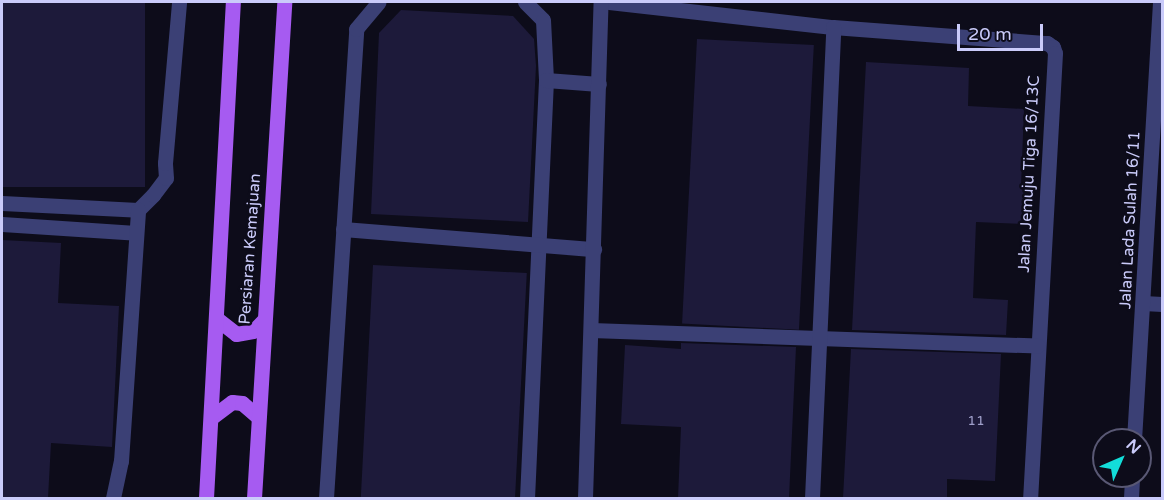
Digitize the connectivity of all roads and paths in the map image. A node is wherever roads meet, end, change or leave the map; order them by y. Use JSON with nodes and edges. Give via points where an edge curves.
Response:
{"nodes":[{"id":1,"x":179,"y":2,"type":"edge"},
{"id":2,"x":233,"y":2,"type":"edge"},
{"id":3,"x":284,"y":2,"type":"edge"},
{"id":4,"x":379,"y":2,"type":"edge"},
{"id":5,"x":525,"y":2,"type":"edge"},
{"id":6,"x":601,"y":2,"type":"edge"},
{"id":7,"x":609,"y":2,"type":"edge"},
{"id":8,"x":1160,"y":2,"type":"edge"},
{"id":9,"x":833,"y":27,"type":"junction"},
{"id":10,"x":546,"y":80,"type":"junction"},
{"id":11,"x":599,"y":84,"type":"junction"},
{"id":12,"x":1159,"y":91,"type":"edge"},
{"id":13,"x":2,"y":203,"type":"edge"},
{"id":14,"x":138,"y":210,"type":"junction"},
{"id":15,"x":2,"y":224,"type":"edge"},
{"id":16,"x":343,"y":229,"type":"junction"},
{"id":17,"x":136,"y":233,"type":"junction"},
{"id":18,"x":538,"y":243,"type":"junction"},
{"id":19,"x":594,"y":249,"type":"junction"},
{"id":20,"x":1143,"y":303,"type":"junction"},
{"id":21,"x":1162,"y":304,"type":"edge"},
{"id":22,"x":217,"y":319,"type":"junction"},
{"id":23,"x":263,"y":321,"type":"junction"},
{"id":24,"x":591,"y":330,"type":"junction"},
{"id":25,"x":819,"y":339,"type":"junction"},
{"id":26,"x":1038,"y":346,"type":"junction"},
{"id":27,"x":257,"y":416,"type":"junction"},
{"id":28,"x":212,"y":417,"type":"junction"},
{"id":29,"x":1135,"y":428,"type":"edge"},
{"id":30,"x":114,"y":498,"type":"edge"},
{"id":31,"x":206,"y":498,"type":"edge"},
{"id":32,"x":254,"y":498,"type":"edge"},
{"id":33,"x":326,"y":498,"type":"edge"},
{"id":34,"x":527,"y":498,"type":"edge"},
{"id":35,"x":585,"y":498,"type":"edge"},
{"id":36,"x":812,"y":498,"type":"edge"},
{"id":37,"x":1030,"y":498,"type":"edge"}],
"edges":[{"from":1,"to":14,"type":"street","via":[[166,178]]},
{"from":2,"to":22,"type":"main road","name":"Persiaran Kemajuan"},
{"from":3,"to":23,"type":"main road","name":"Persiaran Kemajuan"},
{"from":4,"to":16,"type":"street","via":[[356,29]]},
{"from":5,"to":10,"type":"street","via":[[543,20]]},
{"from":6,"to":11,"type":"street"},
{"from":7,"to":9,"type":"street","name":"Jalan Jemuju Tiga 16/13C"},
{"from":8,"to":12,"type":"street","name":"Jalan Lada Sulah 16/11"},
{"from":9,"to":25,"type":"street"},
{"from":9,"to":26,"type":"street","name":"Jalan Jemuju Tiga 16/13C","via":[[1047,43],[1053,47]]},
{"from":10,"to":11,"type":"street"},
{"from":10,"to":18,"type":"street"},
{"from":11,"to":19,"type":"street"},
{"from":12,"to":20,"type":"street","name":"Jalan Lada Sulah 16/11"},
{"from":13,"to":14,"type":"street"},
{"from":14,"to":17,"type":"street"},
{"from":15,"to":17,"type":"street"},
{"from":16,"to":18,"type":"street"},
{"from":16,"to":33,"type":"street"},
{"from":17,"to":30,"type":"street","via":[[121,460]]},
{"from":18,"to":19,"type":"street"},
{"from":18,"to":34,"type":"street"},
{"from":19,"to":24,"type":"street"},
{"from":20,"to":21,"type":"street"},
{"from":20,"to":29,"type":"street","name":"Jalan Lada Sulah 16/11"},
{"from":22,"to":23,"type":"main road","via":[[236,334],[253,331]]},
{"from":22,"to":28,"type":"main road","name":"Persiaran Kemajuan"},
{"from":23,"to":27,"type":"main road","name":"Persiaran Kemajuan"},
{"from":24,"to":25,"type":"street"},
{"from":24,"to":35,"type":"street"},
{"from":25,"to":26,"type":"street"},
{"from":25,"to":36,"type":"street"},
{"from":26,"to":37,"type":"street","name":"Jalan Jemuju Tiga 16/13C"},
{"from":27,"to":28,"type":"main road","via":[[242,403],[232,402]]},
{"from":27,"to":32,"type":"main road","name":"Persiaran Kemajuan"},
{"from":28,"to":31,"type":"main road","name":"Persiaran Kemajuan"}]}
